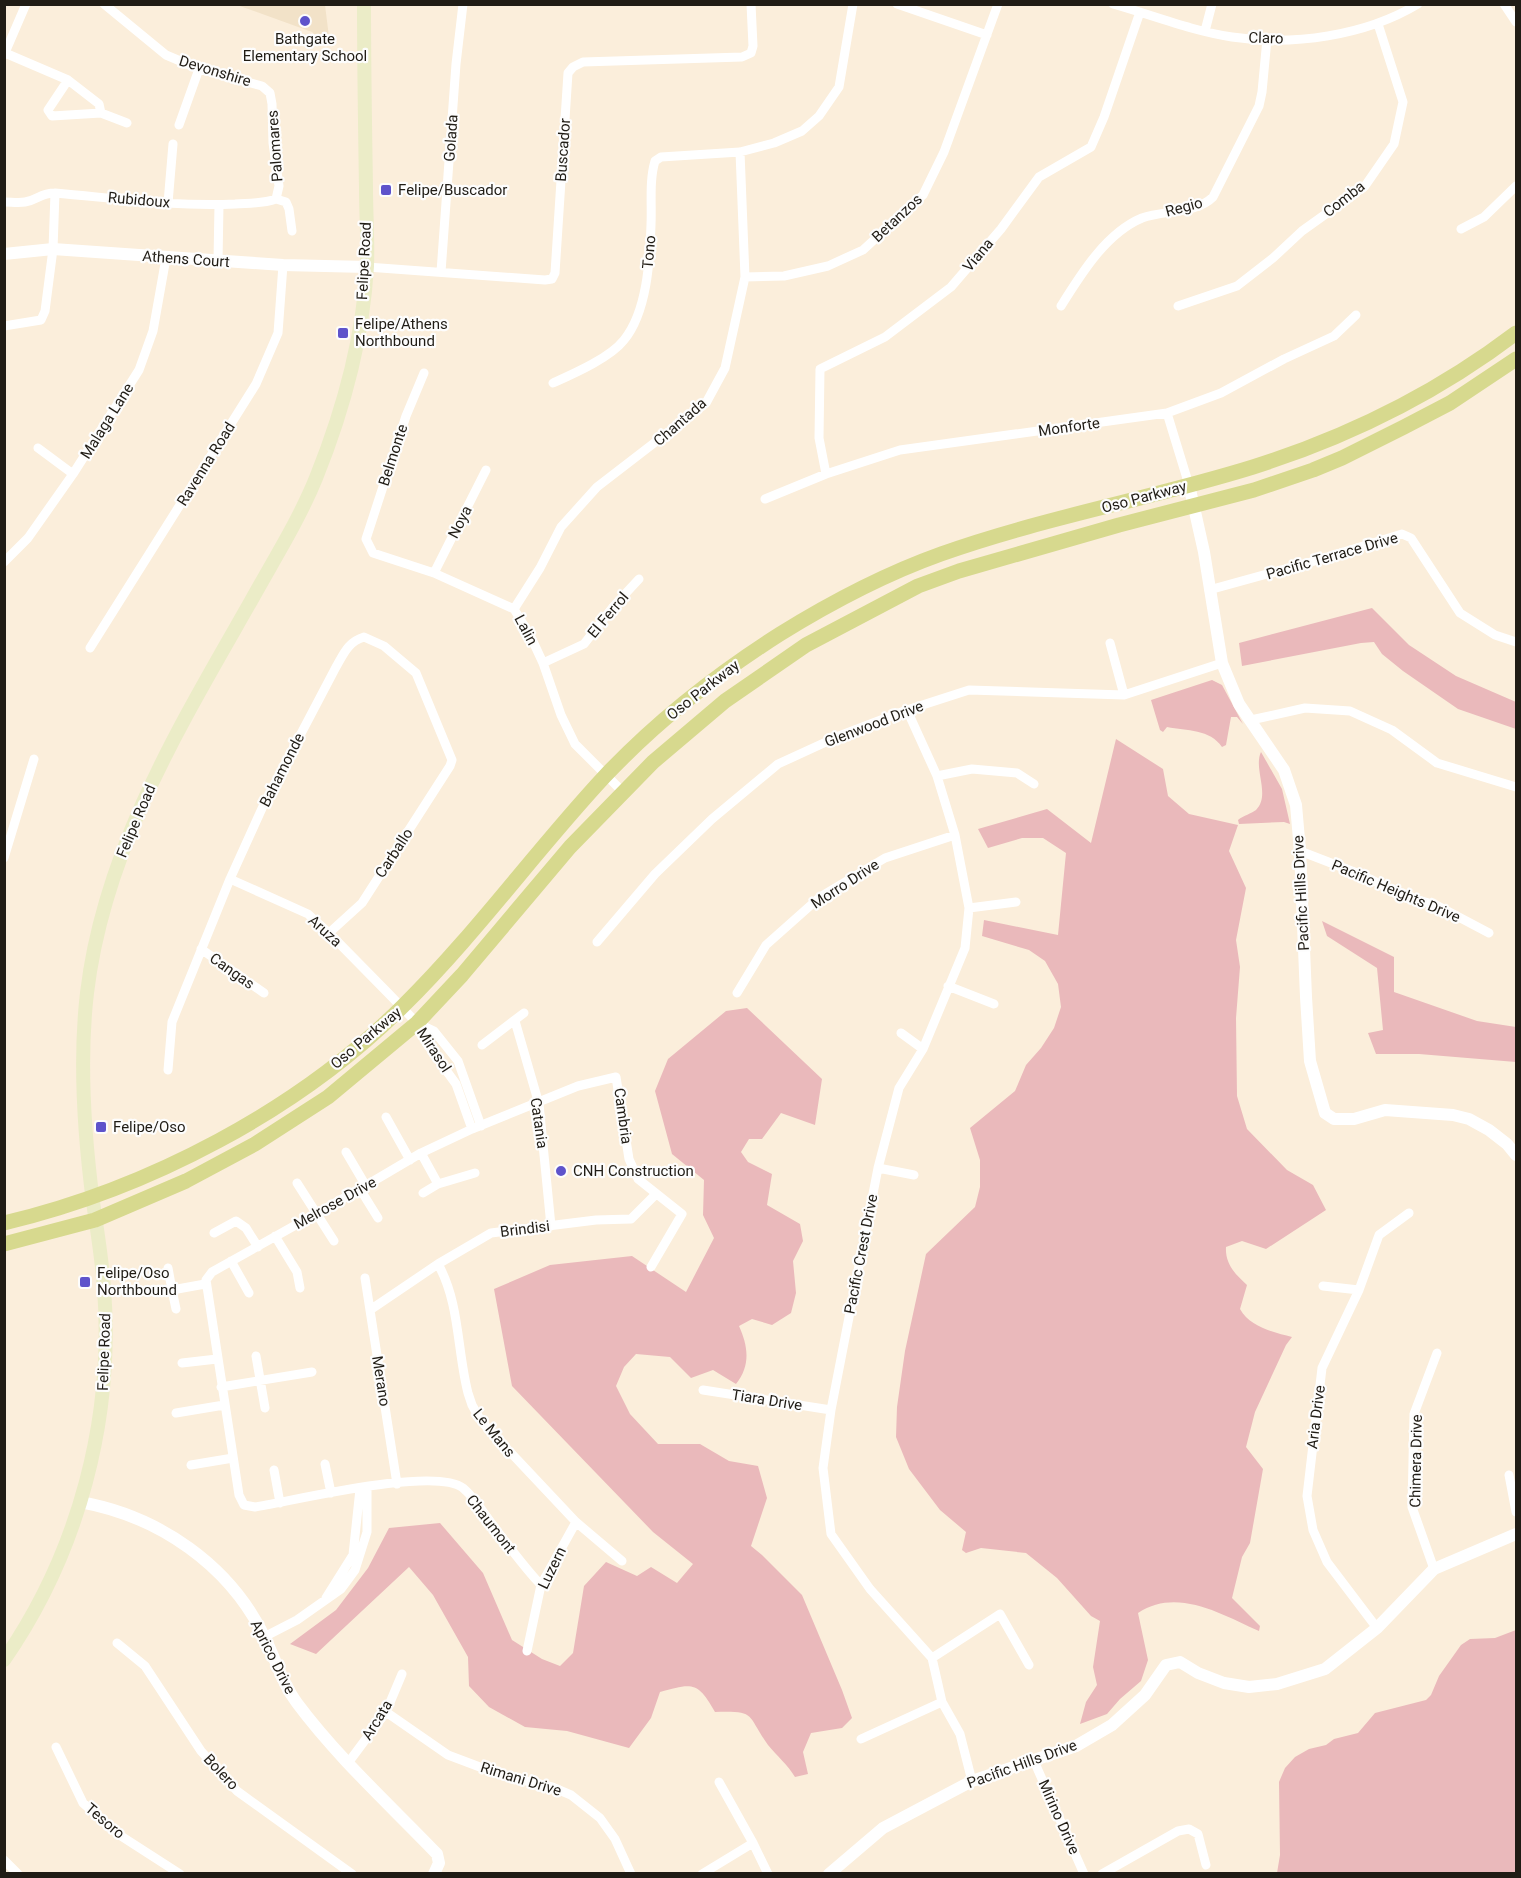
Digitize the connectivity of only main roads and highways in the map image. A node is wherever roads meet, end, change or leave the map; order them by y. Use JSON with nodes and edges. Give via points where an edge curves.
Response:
{"nodes":[{"id":1,"x":364,"y":4,"type":"edge"},
{"id":2,"x":1516,"y":333,"type":"edge"},
{"id":3,"x":1516,"y":359,"type":"edge"},
{"id":4,"x":92,"y":1196,"type":"junction"},
{"id":5,"x":95,"y":1220,"type":"junction"},
{"id":6,"x":4,"y":1223,"type":"edge"},
{"id":7,"x":4,"y":1244,"type":"edge"},
{"id":8,"x":4,"y":1660,"type":"edge"}],
"edges":[{"from":1,"to":4,"type":"main road","name":"Felipe Road","via":[[367,267],[356,352],[340,412],[315,480],[149,787],[101,917],[87,992],[84,1043]]},
{"from":2,"to":4,"type":"main road","name":"Oso Parkway","via":[[1438,386],[1363,425],[1254,467],[919,562],[806,618],[752,652],[675,711],[606,776],[402,1008],[328,1070],[240,1128],[175,1162]]},
{"from":3,"to":5,"type":"main road","name":"Oso Parkway","via":[[1450,403],[1342,458],[1286,480],[997,559],[918,586],[806,645],[685,733],[570,848],[417,1023],[328,1097],[255,1144],[186,1181]]},
{"from":4,"to":5,"type":"main road","name":"Felipe Road"},
{"from":4,"to":6,"type":"main road","name":"Oso Parkway"},
{"from":5,"to":7,"type":"main road","name":"Oso Parkway"},
{"from":5,"to":8,"type":"main road","name":"Felipe Road","via":[[107,1325],[106,1376],[98,1427],[80,1502],[59,1565]]}]}
